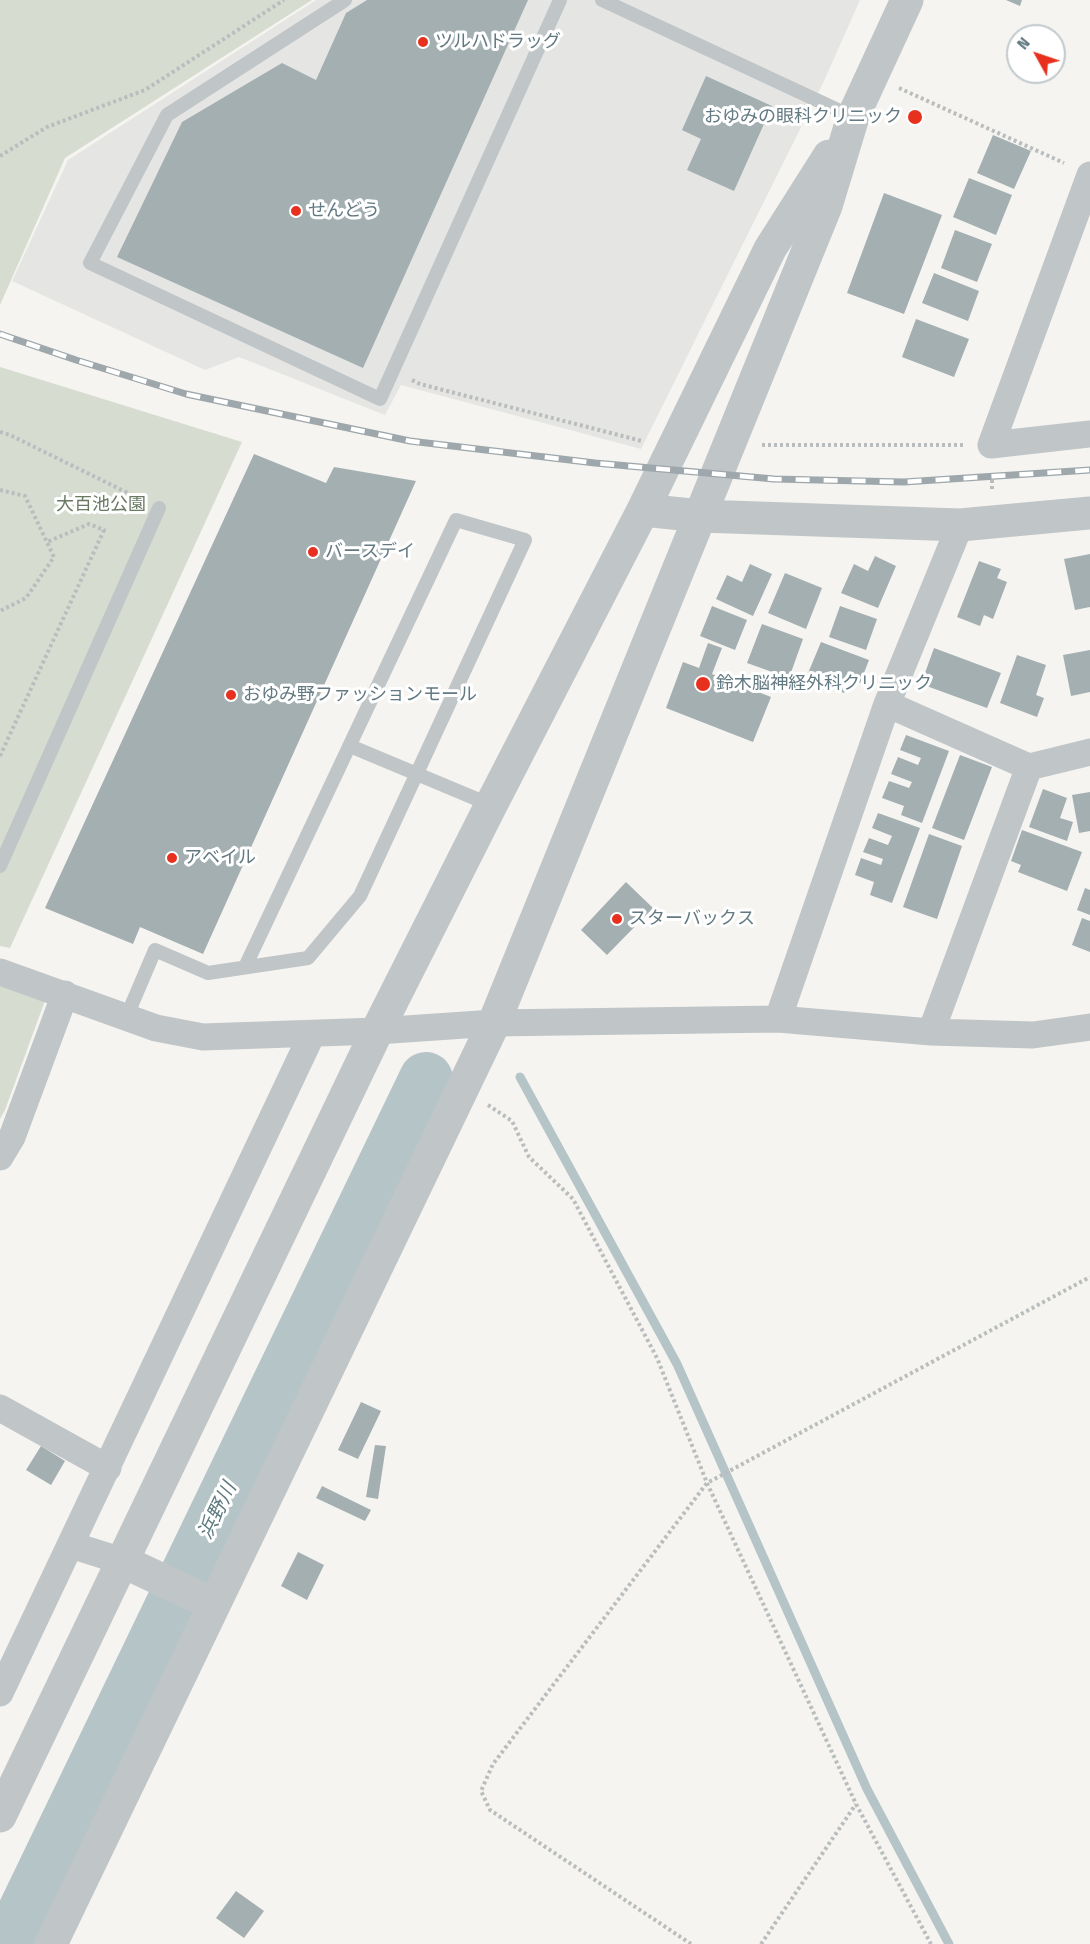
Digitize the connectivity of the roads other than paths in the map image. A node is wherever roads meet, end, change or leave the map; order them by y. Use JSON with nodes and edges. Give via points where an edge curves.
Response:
{"nodes":[{"id":1,"x":345,"y":0,"type":"edge"},
{"id":2,"x":560,"y":0,"type":"edge"},
{"id":3,"x":602,"y":0,"type":"edge"},
{"id":4,"x":907,"y":0,"type":"edge"},
{"id":5,"x":853,"y":117,"type":"junction"},
{"id":6,"x":1090,"y":174,"type":"edge"},
{"id":7,"x":1090,"y":434,"type":"edge"},
{"id":8,"x":159,"y":508,"type":"road end"},
{"id":9,"x":643,"y":510,"type":"junction"},
{"id":10,"x":1090,"y":513,"type":"edge"},
{"id":11,"x":701,"y":516,"type":"junction"},
{"id":12,"x":960,"y":525,"type":"junction"},
{"id":13,"x":887,"y":704,"type":"junction"},
{"id":14,"x":350,"y":746,"type":"junction"},
{"id":15,"x":1090,"y":752,"type":"edge"},
{"id":16,"x":1029,"y":766,"type":"junction"},
{"id":17,"x":417,"y":774,"type":"junction"},
{"id":18,"x":490,"y":805,"type":"junction"},
{"id":19,"x":0,"y":866,"type":"edge"},
{"id":20,"x":245,"y":968,"type":"junction"},
{"id":21,"x":0,"y":972,"type":"edge"},
{"id":22,"x":65,"y":994,"type":"junction"},
{"id":23,"x":126,"y":1018,"type":"junction"},
{"id":24,"x":778,"y":1019,"type":"junction"},
{"id":25,"x":494,"y":1023,"type":"junction"},
{"id":26,"x":1090,"y":1027,"type":"edge"},
{"id":27,"x":377,"y":1031,"type":"junction"},
{"id":28,"x":931,"y":1032,"type":"junction"},
{"id":29,"x":312,"y":1034,"type":"junction"},
{"id":30,"x":0,"y":1157,"type":"edge"},
{"id":31,"x":0,"y":1408,"type":"edge"},
{"id":32,"x":108,"y":1468,"type":"junction"},
{"id":33,"x":71,"y":1545,"type":"junction"},
{"id":34,"x":122,"y":1562,"type":"junction"},
{"id":35,"x":213,"y":1604,"type":"junction"},
{"id":36,"x":0,"y":1693,"type":"edge"},
{"id":37,"x":0,"y":1816,"type":"edge"},
{"id":38,"x":51,"y":1944,"type":"edge"}],
"edges":[{"from":1,"to":2,"type":"lane","via":[[167,115],[90,262],[380,399]]},
{"from":3,"to":5,"type":"lane"},
{"from":4,"to":5,"type":"street"},
{"from":5,"to":9,"type":"street","via":[[770,249]]},
{"from":5,"to":11,"type":"street","via":[[825,206]]},
{"from":6,"to":7,"type":"street","via":[[991,445]]},
{"from":8,"to":19,"type":"lane"},
{"from":9,"to":11,"type":"street"},
{"from":9,"to":18,"type":"street"},
{"from":10,"to":12,"type":"street"},
{"from":11,"to":12,"type":"street"},
{"from":11,"to":25,"type":"street"},
{"from":12,"to":13,"type":"street"},
{"from":13,"to":16,"type":"street"},
{"from":13,"to":24,"type":"street"},
{"from":14,"to":17,"type":"lane"},
{"from":14,"to":17,"type":"lane","via":[[456,520],[525,540]]},
{"from":14,"to":20,"type":"lane"},
{"from":15,"to":16,"type":"street"},
{"from":16,"to":28,"type":"street"},
{"from":17,"to":18,"type":"lane"},
{"from":17,"to":20,"type":"lane","via":[[360,896],[308,958]]},
{"from":18,"to":27,"type":"street"},
{"from":20,"to":23,"type":"lane","via":[[208,973],[155,950]]},
{"from":21,"to":22,"type":"street"},
{"from":22,"to":23,"type":"street"},
{"from":22,"to":30,"type":"street","via":[[12,1137]]},
{"from":23,"to":29,"type":"street","via":[[203,1037]]},
{"from":24,"to":25,"type":"street"},
{"from":24,"to":28,"type":"street"},
{"from":25,"to":27,"type":"street"},
{"from":25,"to":35,"type":"street"},
{"from":26,"to":28,"type":"street","via":[[1032,1035]]},
{"from":27,"to":29,"type":"street"},
{"from":27,"to":34,"type":"street"},
{"from":29,"to":32,"type":"street"},
{"from":31,"to":32,"type":"street"},
{"from":32,"to":33,"type":"street"},
{"from":33,"to":34,"type":"street"},
{"from":33,"to":36,"type":"street"},
{"from":34,"to":35,"type":"street"},
{"from":34,"to":37,"type":"street"},
{"from":35,"to":38,"type":"street"}]}
